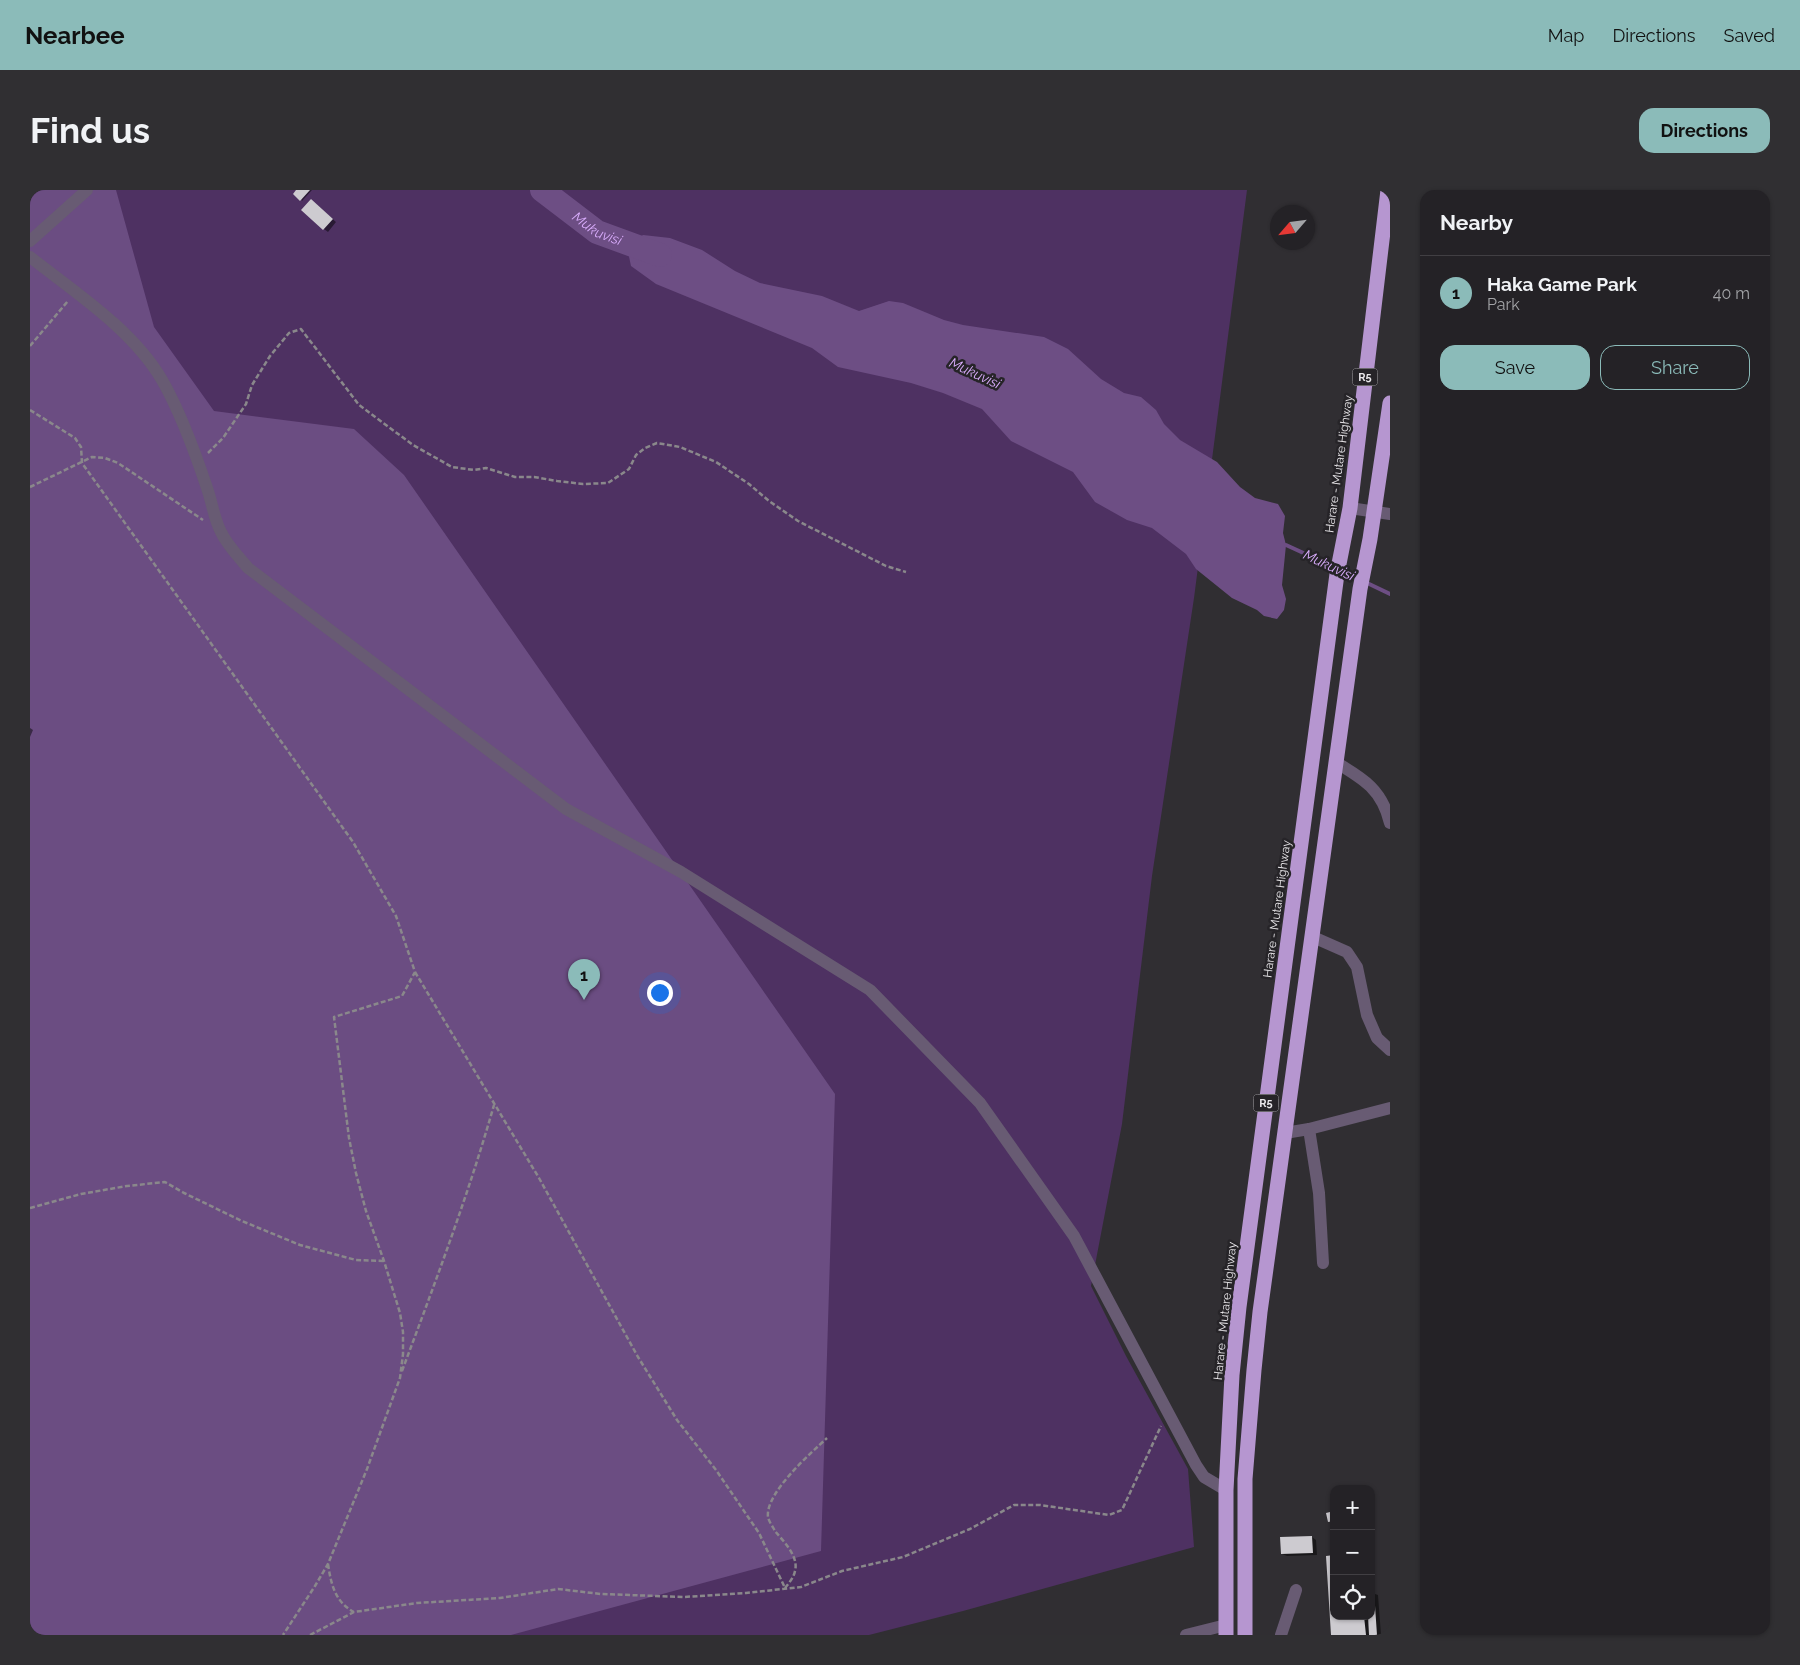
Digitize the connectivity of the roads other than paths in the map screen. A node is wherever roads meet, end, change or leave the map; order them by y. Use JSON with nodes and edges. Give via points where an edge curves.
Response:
{"nodes":[{"id":1,"x":87,"y":190,"type":"edge"},
{"id":2,"x":1388,"y":190,"type":"edge"},
{"id":3,"x":30,"y":241,"type":"edge"},
{"id":4,"x":30,"y":257,"type":"edge"},
{"id":5,"x":1390,"y":403,"type":"edge"},
{"id":6,"x":1350,"y":508,"type":"junction"},
{"id":7,"x":1374,"y":512,"type":"junction"},
{"id":8,"x":1390,"y":514,"type":"edge"},
{"id":9,"x":1337,"y":763,"type":"junction"},
{"id":10,"x":1390,"y":823,"type":"edge"},
{"id":11,"x":1313,"y":937,"type":"junction"},
{"id":12,"x":1390,"y":1050,"type":"edge"},
{"id":13,"x":1390,"y":1108,"type":"edge"},
{"id":14,"x":1309,"y":1129,"type":"junction"},
{"id":15,"x":1285,"y":1133,"type":"junction"},
{"id":16,"x":1323,"y":1263,"type":"dead end"},
{"id":17,"x":1226,"y":1490,"type":"junction"},
{"id":18,"x":1296,"y":1590,"type":"dead end"},
{"id":19,"x":1226,"y":1630,"type":"edge"},
{"id":20,"x":1186,"y":1635,"type":"edge"},
{"id":21,"x":1245,"y":1635,"type":"edge"},
{"id":22,"x":1281,"y":1635,"type":"edge"}],
"edges":[{"from":1,"to":3,"type":"street"},
{"from":2,"to":6,"type":"highway","name":"Harare - Mutare Highway","number":"R5"},
{"from":4,"to":17,"type":"street","via":[[129,337],[146,355],[163,382],[198,464],[221,532],[248,568],[566,809],[682,872],[870,990],[980,1103],[1074,1236],[1200,1472]]},
{"from":5,"to":7,"type":"highway","number":"R5"},
{"from":6,"to":7,"type":"street"},
{"from":6,"to":17,"type":"highway","name":"Harare - Mutare Highway","number":"R5","via":[[1338,568],[1245,1259],[1232,1375]]},
{"from":7,"to":8,"type":"street"},
{"from":7,"to":9,"type":"highway","number":"R5","via":[[1362,574]]},
{"from":9,"to":10,"type":"street","via":[[1364,779],[1378,794]]},
{"from":9,"to":11,"type":"highway","number":"R5"},
{"from":11,"to":12,"type":"street","via":[[1347,952],[1357,967],[1367,1015],[1377,1038]]},
{"from":11,"to":15,"type":"highway","number":"R5"},
{"from":13,"to":14,"type":"street"},
{"from":14,"to":15,"type":"street"},
{"from":14,"to":16,"type":"street","via":[[1319,1193]]},
{"from":15,"to":21,"type":"highway","number":"R5","via":[[1260,1312],[1248,1444],[1244,1515]]},
{"from":17,"to":19,"type":"highway","name":"Harare - Mutare Highway","number":"R5"},
{"from":18,"to":22,"type":"street"},
{"from":19,"to":20,"type":"street"}]}
